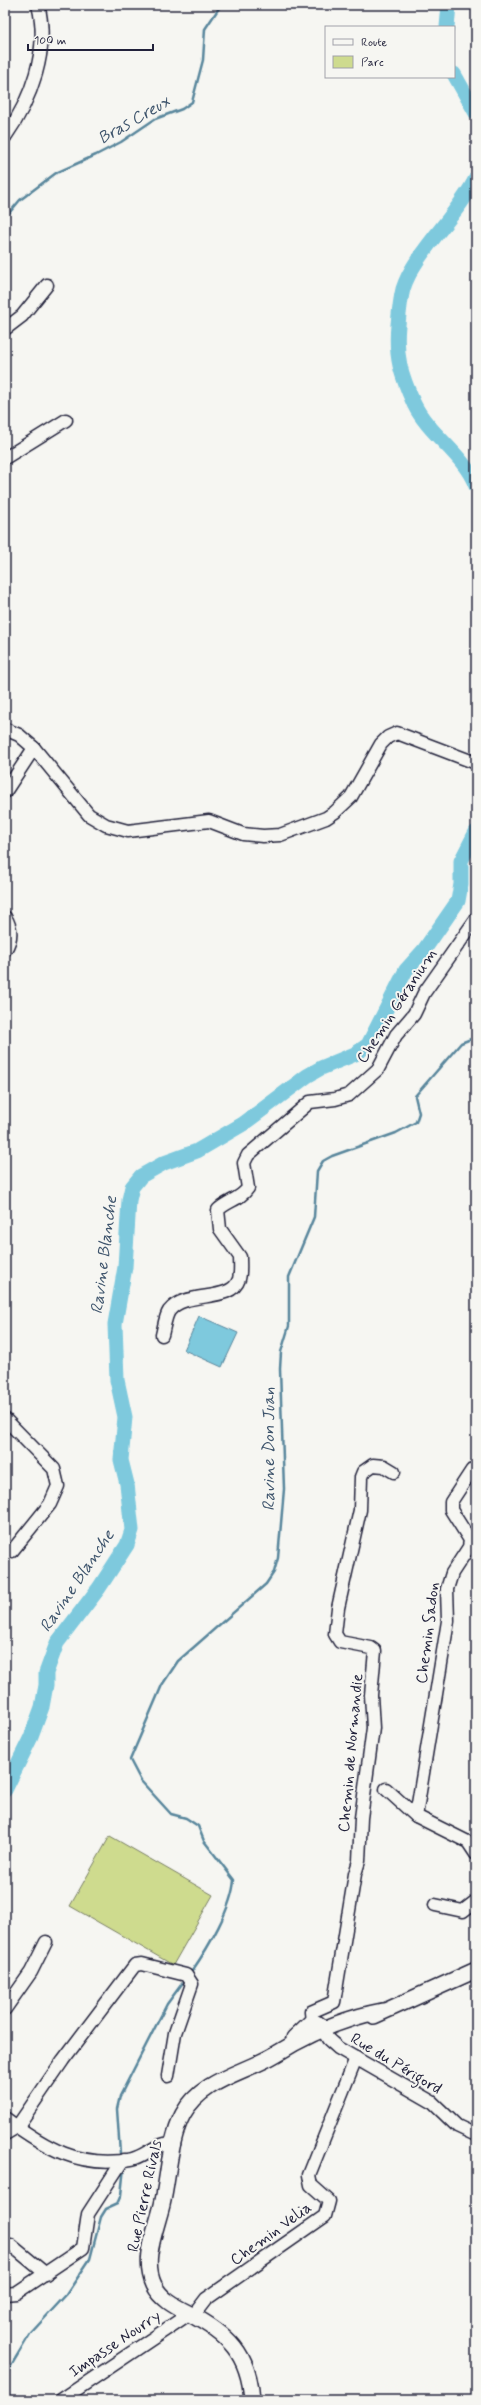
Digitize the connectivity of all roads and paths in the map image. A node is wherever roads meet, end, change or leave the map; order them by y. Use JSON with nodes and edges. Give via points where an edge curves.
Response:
{"nodes":[{"id":1,"x":38,"y":5,"type":"edge"},
{"id":2,"x":5,"y":137,"type":"edge"},
{"id":3,"x":47,"y":285,"type":"dead end"},
{"id":4,"x":5,"y":330,"type":"edge"},
{"id":5,"x":66,"y":420,"type":"dead end"},
{"id":6,"x":5,"y":458,"type":"edge"},
{"id":7,"x":5,"y":729,"type":"edge"},
{"id":8,"x":34,"y":748,"type":"junction"},
{"id":9,"x":476,"y":763,"type":"edge"},
{"id":10,"x":5,"y":792,"type":"edge"},
{"id":11,"x":5,"y":918,"type":"edge"},
{"id":12,"x":476,"y":919,"type":"edge"},
{"id":13,"x":5,"y":950,"type":"edge"},
{"id":14,"x":162,"y":1335,"type":"dead end"},
{"id":15,"x":5,"y":1419,"type":"edge"},
{"id":16,"x":472,"y":1470,"type":"dead end"},
{"id":17,"x":394,"y":1472,"type":"dead end"},
{"id":18,"x":12,"y":1551,"type":"dead end"},
{"id":19,"x":386,"y":1789,"type":"dead end"},
{"id":20,"x":416,"y":1816,"type":"junction"},
{"id":21,"x":476,"y":1854,"type":"edge"},
{"id":22,"x":476,"y":1901,"type":"edge"},
{"id":23,"x":435,"y":1905,"type":"dead end"},
{"id":24,"x":46,"y":1942,"type":"dead end"},
{"id":25,"x":476,"y":1970,"type":"edge"},
{"id":26,"x":5,"y":2008,"type":"edge"},
{"id":27,"x":321,"y":2029,"type":"junction"},
{"id":28,"x":280,"y":2051,"type":"junction"},
{"id":29,"x":356,"y":2058,"type":"junction"},
{"id":30,"x":168,"y":2076,"type":"dead end"},
{"id":31,"x":5,"y":2118,"type":"edge"},
{"id":32,"x":17,"y":2127,"type":"junction"},
{"id":33,"x":5,"y":2134,"type":"edge"},
{"id":34,"x":476,"y":2136,"type":"edge"},
{"id":35,"x":174,"y":2144,"type":"junction"},
{"id":36,"x":122,"y":2160,"type":"junction"},
{"id":37,"x":11,"y":2245,"type":"dead end"},
{"id":38,"x":46,"y":2274,"type":"junction"},
{"id":39,"x":5,"y":2294,"type":"edge"},
{"id":40,"x":190,"y":2314,"type":"junction"},
{"id":41,"x":61,"y":2400,"type":"edge"},
{"id":42,"x":252,"y":2400,"type":"edge"}],
"edges":[{"from":1,"to":2,"type":"street","via":[[41,41],[36,72],[29,95]]},
{"from":3,"to":4,"type":"street","via":[[22,316]]},
{"from":5,"to":6,"type":"street"},
{"from":7,"to":8,"type":"street","via":[[19,735]]},
{"from":8,"to":9,"type":"street","via":[[89,815],[106,825],[137,831],[209,821],[243,834],[263,836],[280,835],[336,812],[351,797],[381,744],[395,733],[410,736]]},
{"from":8,"to":10,"type":"street"},
{"from":11,"to":13,"type":"street","via":[[11,934]]},
{"from":12,"to":14,"type":"street","name":"Chemin Géranium","via":[[424,993],[414,1014],[396,1035],[378,1069],[349,1094],[335,1099],[310,1102],[248,1155],[244,1163],[248,1188],[244,1194],[218,1210],[220,1230],[240,1257],[239,1279],[224,1293],[189,1298],[177,1304],[168,1312]]},
{"from":15,"to":18,"type":"street","via":[[54,1469],[58,1486],[50,1504]]},
{"from":16,"to":20,"type":"street","name":"Chemin Sadon","via":[[451,1502],[451,1510],[470,1540],[469,1547],[452,1573],[447,1589],[448,1621]]},
{"from":17,"to":27,"type":"street","name":"Chemin de Normandie","via":[[384,1466],[373,1465],[363,1472],[360,1478],[357,1525],[337,1614],[337,1639],[346,1644],[375,1651],[371,1695],[373,1728],[360,1818],[359,1861],[336,1997],[334,2002],[311,2012]]},
{"from":19,"to":20,"type":"street"},
{"from":20,"to":21,"type":"street","via":[[462,1838]]},
{"from":22,"to":23,"type":"street","via":[[463,1911]]},
{"from":24,"to":26,"type":"street","via":[[31,1972]]},
{"from":25,"to":27,"type":"main road","name":"Rue Pierre Rivals","via":[[382,2011]]},
{"from":27,"to":28,"type":"main road","name":"Rue Pierre Rivals"},
{"from":27,"to":28,"type":"main road"},
{"from":27,"to":29,"type":"street","name":"Rue du Périgord","via":[[338,2048]]},
{"from":28,"to":35,"type":"main road","name":"Rue Pierre Rivals","via":[[228,2076],[196,2097],[183,2114]]},
{"from":29,"to":34,"type":"street","name":"Rue du Périgord","via":[[432,2102],[458,2126]]},
{"from":29,"to":40,"type":"street","name":"Chemin Velia","via":[[309,2175],[311,2185],[329,2201],[325,2216],[206,2299]]},
{"from":30,"to":32,"type":"street","via":[[175,2033],[192,1984],[186,1976],[142,1964],[135,1965],[63,2060]]},
{"from":31,"to":32,"type":"street"},
{"from":32,"to":33,"type":"street"},
{"from":32,"to":36,"type":"street","via":[[55,2151],[73,2158]]},
{"from":35,"to":36,"type":"street","via":[[162,2144],[133,2159]]},
{"from":35,"to":40,"type":"main road","name":"Rue Pierre Rivals","via":[[157,2218],[150,2266],[151,2276],[159,2294],[169,2303]]},
{"from":36,"to":38,"type":"street","via":[[88,2214],[83,2248]]},
{"from":37,"to":38,"type":"street"},
{"from":38,"to":39,"type":"street","via":[[16,2293]]},
{"from":40,"to":41,"type":"street","name":"Impasse Nourry"},
{"from":40,"to":42,"type":"main road","name":"Rue Pierre Rivals","via":[[220,2332],[232,2343],[242,2357],[247,2371]]}]}
